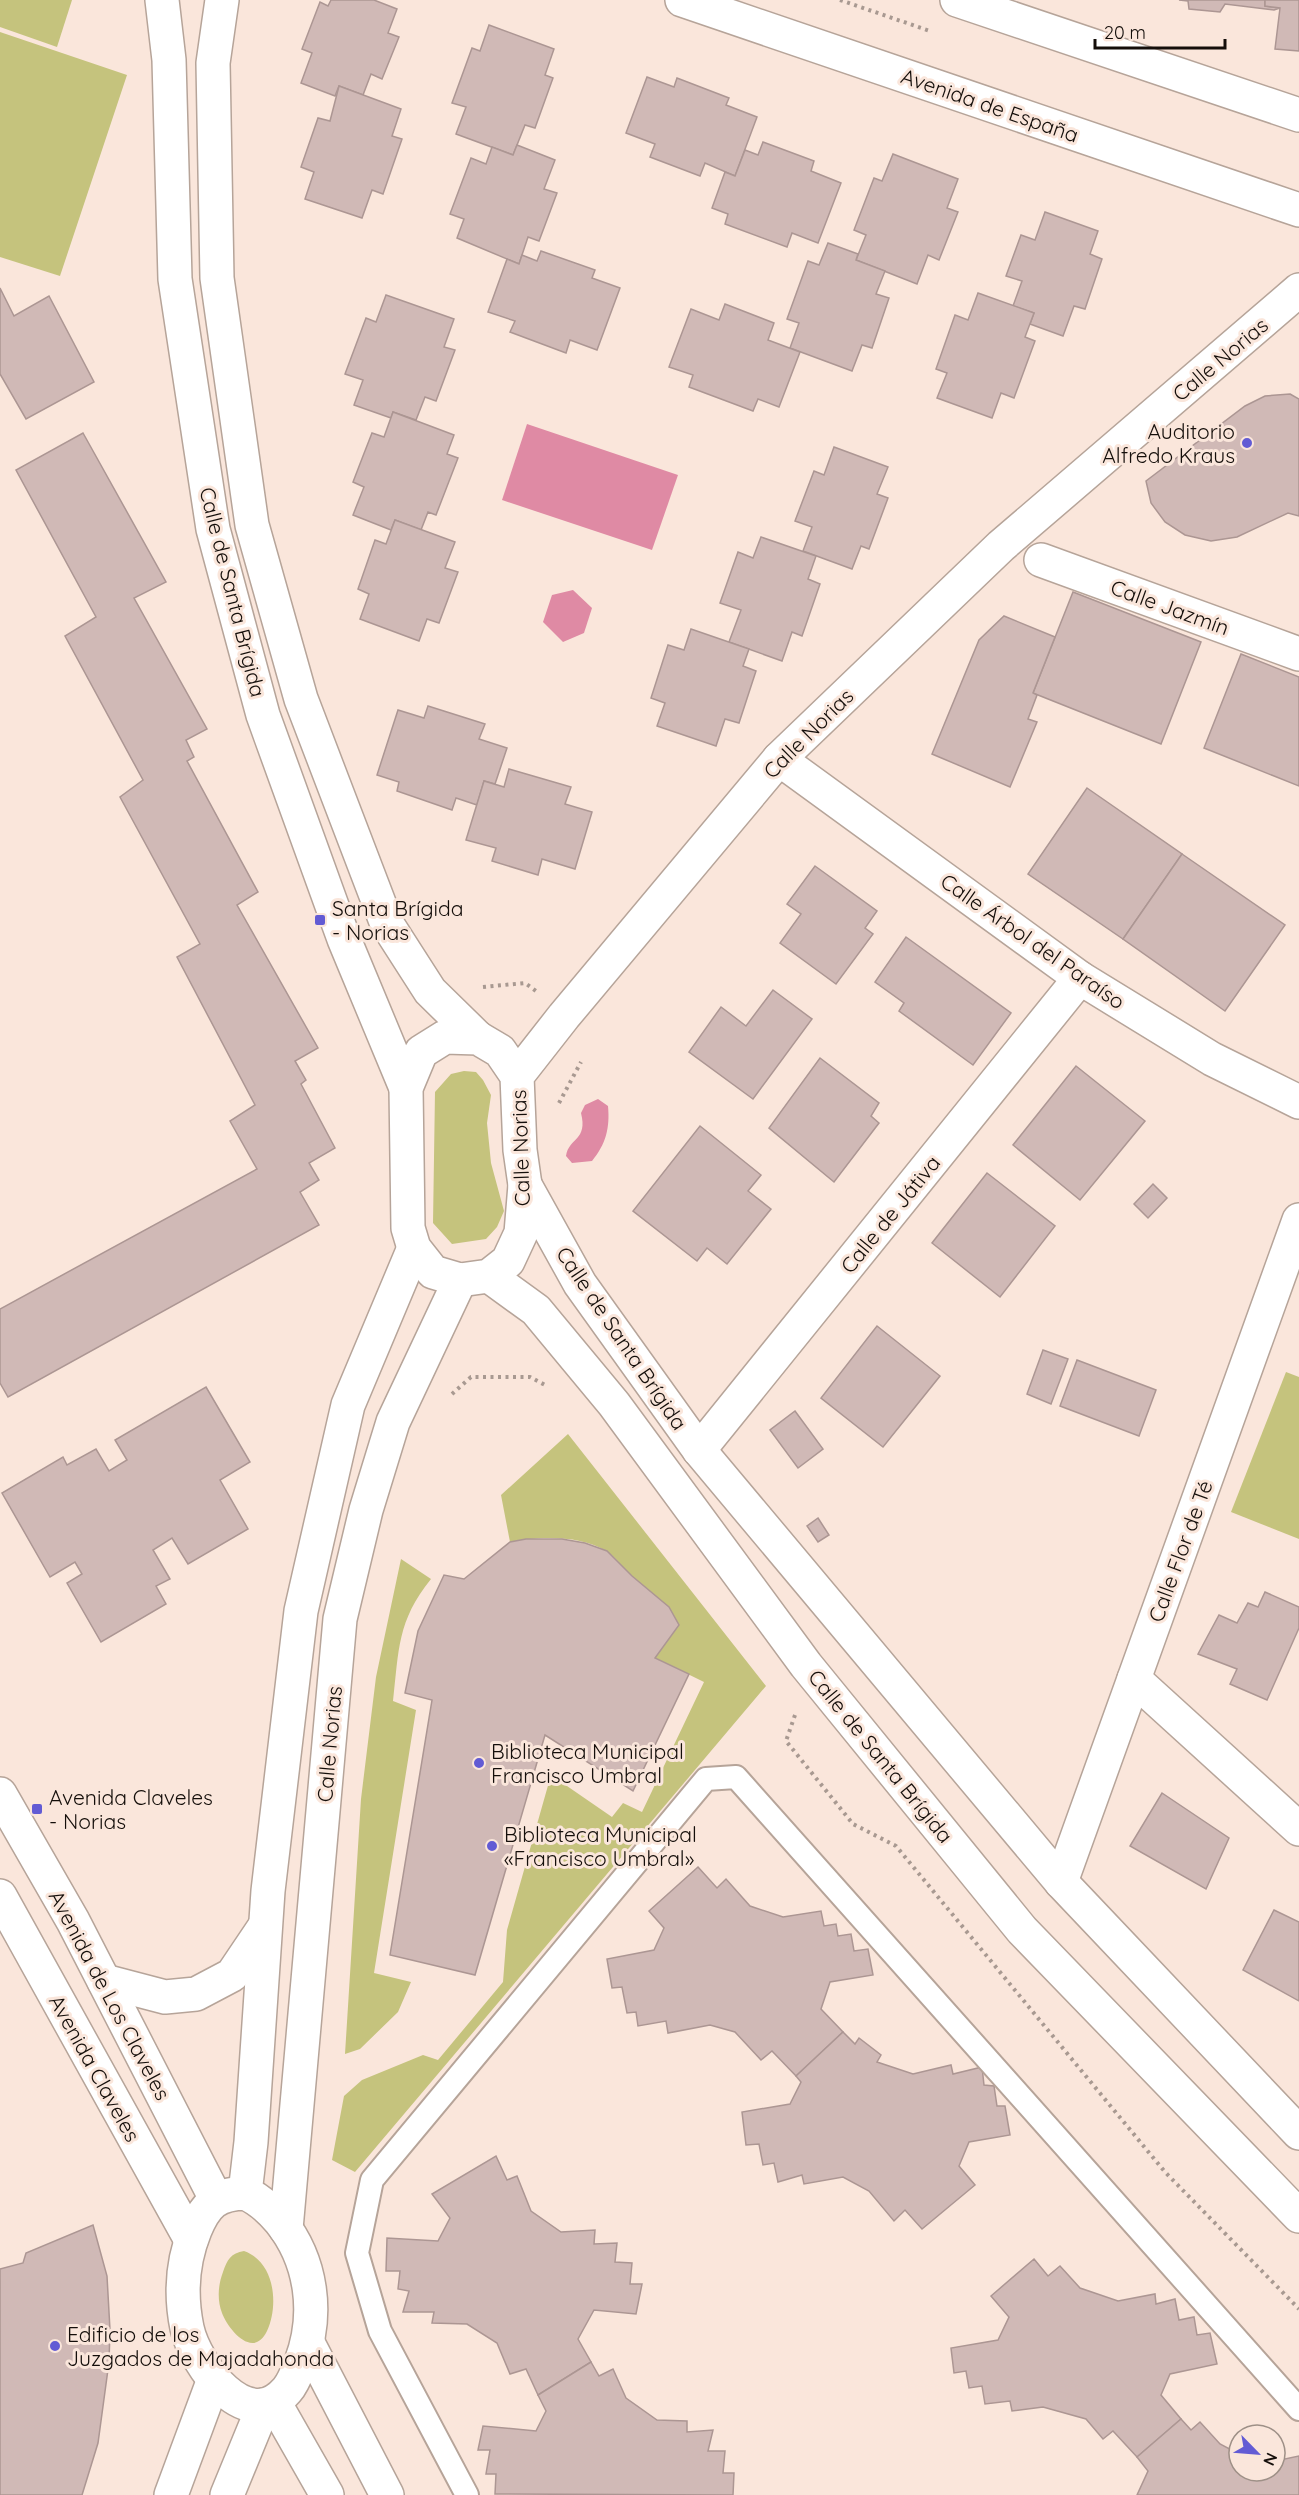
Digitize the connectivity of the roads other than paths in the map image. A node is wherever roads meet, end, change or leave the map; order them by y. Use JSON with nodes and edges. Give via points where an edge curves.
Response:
{"nodes":[{"id":1,"x":162,"y":0,"type":"edge"},
{"id":2,"x":222,"y":0,"type":"edge"},
{"id":3,"x":682,"y":0,"type":"edge"},
{"id":4,"x":957,"y":0,"type":"edge"},
{"id":5,"x":1299,"y":115,"type":"edge"},
{"id":6,"x":1299,"y":210,"type":"edge"},
{"id":7,"x":1299,"y":290,"type":"edge"},
{"id":8,"x":1041,"y":560,"type":"dead end"},
{"id":9,"x":1299,"y":654,"type":"edge"},
{"id":10,"x":779,"y":759,"type":"junction"},
{"id":11,"x":1080,"y":978,"type":"junction"},
{"id":12,"x":478,"y":1038,"type":"junction"},
{"id":13,"x":517,"y":1076,"type":"junction"},
{"id":14,"x":406,"y":1088,"type":"junction"},
{"id":15,"x":1299,"y":1102,"type":"edge"},
{"id":16,"x":525,"y":1185,"type":"junction"},
{"id":17,"x":1299,"y":1220,"type":"edge"},
{"id":18,"x":414,"y":1248,"type":"junction"},
{"id":19,"x":475,"y":1278,"type":"junction"},
{"id":20,"x":699,"y":1450,"type":"junction"},
{"id":21,"x":1134,"y":1679,"type":"junction"},
{"id":22,"x":0,"y":1794,"type":"edge"},
{"id":23,"x":1299,"y":1829,"type":"edge"},
{"id":24,"x":1061,"y":1882,"type":"junction"},
{"id":25,"x":0,"y":1896,"type":"edge"},
{"id":26,"x":266,"y":1924,"type":"junction"},
{"id":27,"x":104,"y":1981,"type":"junction"},
{"id":28,"x":1299,"y":2133,"type":"edge"},
{"id":29,"x":231,"y":2196,"type":"junction"},
{"id":30,"x":1299,"y":2217,"type":"edge"},
{"id":31,"x":286,"y":2229,"type":"junction"},
{"id":32,"x":191,"y":2240,"type":"junction"},
{"id":33,"x":308,"y":2343,"type":"junction"},
{"id":34,"x":214,"y":2379,"type":"junction"},
{"id":35,"x":269,"y":2403,"type":"junction"},
{"id":36,"x":1299,"y":2409,"type":"edge"},
{"id":37,"x":171,"y":2495,"type":"edge"},
{"id":38,"x":227,"y":2495,"type":"edge"},
{"id":39,"x":327,"y":2495,"type":"edge"},
{"id":40,"x":387,"y":2495,"type":"edge"},
{"id":41,"x":467,"y":2495,"type":"edge"}],
"edges":[{"from":1,"to":14,"type":"street","name":"Calle de Santa Brígida","via":[[169,60],[175,279],[213,529],[263,715],[344,939]]},
{"from":2,"to":12,"type":"street","name":"Calle de Santa Brígida","via":[[213,63],[217,278],[252,525],[301,699],[387,924],[430,991]]},
{"from":3,"to":6,"type":"street","name":"Avenida de España"},
{"from":4,"to":5,"type":"street"},
{"from":7,"to":10,"type":"street","name":"Calle Norias","via":[[1001,546]]},
{"from":8,"to":9,"type":"street","name":"Calle Jazmín"},
{"from":10,"to":11,"type":"street","name":"Calle Árbol del Paraíso"},
{"from":10,"to":13,"type":"street","name":"Calle Norias"},
{"from":11,"to":15,"type":"street","name":"Calle Árbol del Paraíso","via":[[1212,1059]]},
{"from":11,"to":20,"type":"street","name":"Calle de Játiva"},
{"from":12,"to":13,"type":"street","name":"Calle de Santa Brígida","via":[[500,1051]]},
{"from":12,"to":14,"type":"street","via":[[445,1037],[421,1052]]},
{"from":13,"to":16,"type":"street","name":"Calle Norias"},
{"from":14,"to":18,"type":"street","via":[[408,1228]]},
{"from":16,"to":19,"type":"street","name":"Calle Norias","via":[[521,1233],[508,1261]]},
{"from":16,"to":20,"type":"street","name":"Calle de Santa Brígida","via":[[580,1284]]},
{"from":17,"to":21,"type":"street","name":"Calle Flor de Té"},
{"from":18,"to":19,"type":"street","name":"Calle de Santa Brígida","via":[[433,1272]]},
{"from":18,"to":26,"type":"street","name":"Calle Norias","via":[[348,1405],[304,1599]]},
{"from":19,"to":30,"type":"street","name":"Calle de Santa Brígida","via":[[536,1310],[614,1404],[806,1665],[1022,1930]]},
{"from":19,"to":31,"type":"street","name":"Calle Norias","via":[[393,1422],[366,1510],[340,1619]]},
{"from":20,"to":24,"type":"street","name":"Calle de Santa Brígida"},
{"from":21,"to":23,"type":"street"},
{"from":21,"to":24,"type":"street","name":"Calle Flor de Té"},
{"from":22,"to":27,"type":"street","name":"Avenida de Los Claveles"},
{"from":24,"to":28,"type":"street","name":"Calle de Santa Brígida"},
{"from":25,"to":32,"type":"street","name":"Avenida Claveles"},
{"from":26,"to":27,"type":"street","via":[[232,1975],[196,1994],[165,1997]]},
{"from":26,"to":29,"type":"street","name":"Calle Norias","via":[[252,2131]]},
{"from":27,"to":29,"type":"street","name":"Avenida de Los Claveles"},
{"from":29,"to":31,"type":"street","via":[[254,2196]]},
{"from":29,"to":32,"type":"street","via":[[207,2207]]},
{"from":31,"to":33,"type":"street","via":[[306,2268],[312,2306]]},
{"from":32,"to":34,"type":"street","via":[[182,2292],[187,2331]]},
{"from":33,"to":35,"type":"street","via":[[294,2379],[286,2391]]},
{"from":33,"to":40,"type":"street"},
{"from":34,"to":35,"type":"street","via":[[240,2402]]},
{"from":34,"to":37,"type":"street"},
{"from":35,"to":38,"type":"street"},
{"from":35,"to":39,"type":"street"},
{"from":36,"to":41,"type":"lane","via":[[736,1777],[706,1779],[372,2180],[357,2253],[380,2331]]}]}
